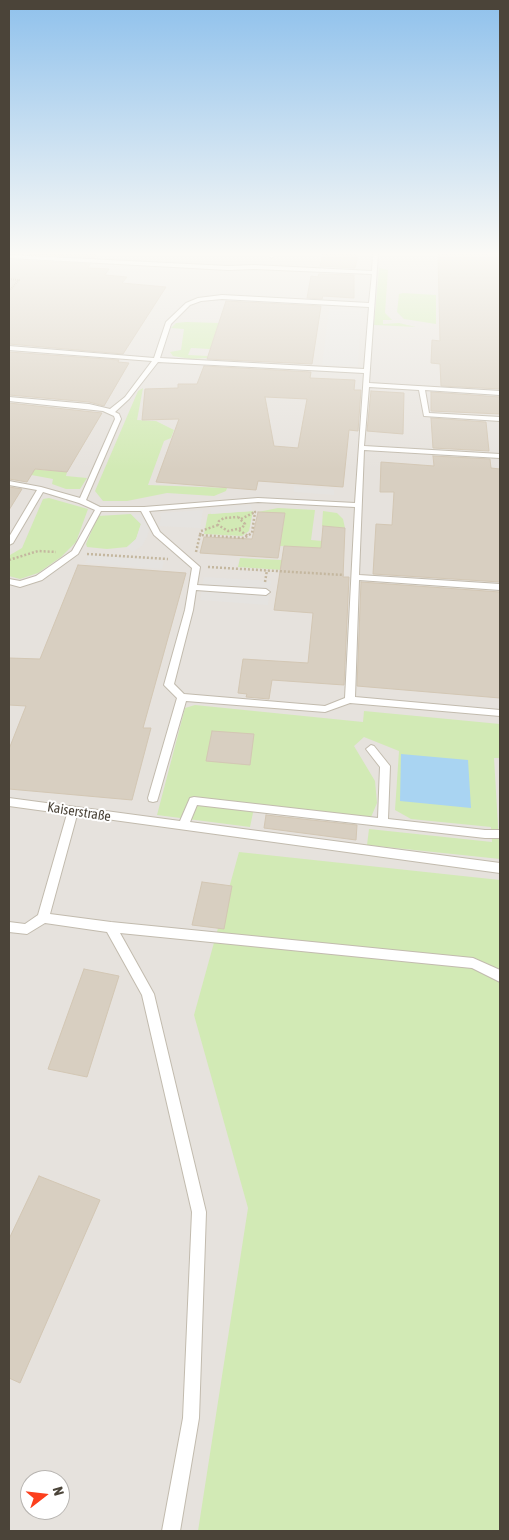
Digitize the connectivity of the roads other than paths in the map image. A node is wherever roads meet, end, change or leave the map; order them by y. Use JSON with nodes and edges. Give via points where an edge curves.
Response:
{"nodes":[{"id":1,"x":167,"y":326,"type":"edge"},
{"id":2,"x":369,"y":326,"type":"edge"},
{"id":3,"x":9,"y":348,"type":"edge"},
{"id":4,"x":156,"y":360,"type":"junction"},
{"id":5,"x":366,"y":371,"type":"junction"},
{"id":6,"x":365,"y":385,"type":"junction"},
{"id":7,"x":422,"y":389,"type":"junction"},
{"id":8,"x":500,"y":394,"type":"edge"},
{"id":9,"x":9,"y":399,"type":"edge"},
{"id":10,"x":111,"y":412,"type":"junction"},
{"id":11,"x":500,"y":419,"type":"edge"},
{"id":12,"x":361,"y":448,"type":"junction"},
{"id":13,"x":500,"y":456,"type":"edge"},
{"id":14,"x":10,"y":482,"type":"edge"},
{"id":15,"x":41,"y":489,"type":"junction"},
{"id":16,"x":82,"y":501,"type":"junction"},
{"id":17,"x":359,"y":506,"type":"junction"},
{"id":18,"x":99,"y":509,"type":"junction"},
{"id":19,"x":144,"y":509,"type":"junction"},
{"id":20,"x":9,"y":543,"type":"edge"},
{"id":21,"x":357,"y":576,"type":"junction"},
{"id":22,"x":9,"y":581,"type":"edge"},
{"id":23,"x":193,"y":587,"type":"junction"},
{"id":24,"x":500,"y":587,"type":"edge"},
{"id":25,"x":266,"y":592,"type":"dead end"},
{"id":26,"x":182,"y":697,"type":"junction"},
{"id":27,"x":350,"y":700,"type":"junction"},
{"id":28,"x":500,"y":713,"type":"edge"},
{"id":29,"x":371,"y":749,"type":"dead end"},
{"id":30,"x":153,"y":798,"type":"dead end"},
{"id":31,"x":9,"y":802,"type":"edge"},
{"id":32,"x":73,"y":810,"type":"junction"},
{"id":33,"x":383,"y":823,"type":"junction"},
{"id":34,"x":183,"y":826,"type":"junction"},
{"id":35,"x":500,"y":834,"type":"edge"},
{"id":36,"x":500,"y":868,"type":"edge"},
{"id":37,"x":43,"y":918,"type":"junction"},
{"id":38,"x":9,"y":927,"type":"edge"},
{"id":39,"x":111,"y":927,"type":"junction"},
{"id":40,"x":500,"y":976,"type":"edge"},
{"id":41,"x":170,"y":1531,"type":"edge"}],
"edges":[{"from":1,"to":4,"type":"lane"},
{"from":2,"to":5,"type":"lane"},
{"from":3,"to":4,"type":"lane"},
{"from":4,"to":5,"type":"lane"},
{"from":4,"to":10,"type":"lane","via":[[127,398]]},
{"from":5,"to":6,"type":"lane"},
{"from":6,"to":7,"type":"lane"},
{"from":6,"to":12,"type":"lane"},
{"from":7,"to":8,"type":"lane"},
{"from":7,"to":11,"type":"lane","via":[[426,415]]},
{"from":9,"to":10,"type":"lane","via":[[89,406]]},
{"from":10,"to":16,"type":"lane","via":[[118,419]]},
{"from":12,"to":13,"type":"lane"},
{"from":12,"to":17,"type":"lane"},
{"from":14,"to":15,"type":"lane"},
{"from":15,"to":16,"type":"lane"},
{"from":15,"to":20,"type":"lane"},
{"from":16,"to":18,"type":"lane"},
{"from":17,"to":19,"type":"lane","via":[[258,500]]},
{"from":17,"to":21,"type":"lane"},
{"from":18,"to":19,"type":"lane"},
{"from":18,"to":22,"type":"lane","via":[[74,553],[39,578],[20,584]]},
{"from":19,"to":23,"type":"lane","via":[[157,533],[196,567]]},
{"from":21,"to":24,"type":"lane"},
{"from":21,"to":27,"type":"lane"},
{"from":23,"to":25,"type":"lane"},
{"from":23,"to":26,"type":"lane","via":[[169,685]]},
{"from":26,"to":27,"type":"lane","via":[[325,709]]},
{"from":26,"to":30,"type":"lane"},
{"from":27,"to":28,"type":"lane"},
{"from":29,"to":33,"type":"lane","via":[[385,766]]},
{"from":31,"to":32,"type":"lane","name":"Kaiserstraße"},
{"from":32,"to":34,"type":"lane","name":"Kaiserstraße"},
{"from":32,"to":37,"type":"lane"},
{"from":33,"to":34,"type":"lane","via":[[194,801]]},
{"from":33,"to":35,"type":"lane"},
{"from":34,"to":36,"type":"lane","name":"Kaiserstraße"},
{"from":37,"to":38,"type":"lane","via":[[27,930]]},
{"from":37,"to":39,"type":"lane"},
{"from":39,"to":40,"type":"lane","via":[[473,963]]},
{"from":39,"to":41,"type":"lane","via":[[148,994],[199,1212],[191,1418]]}]}
